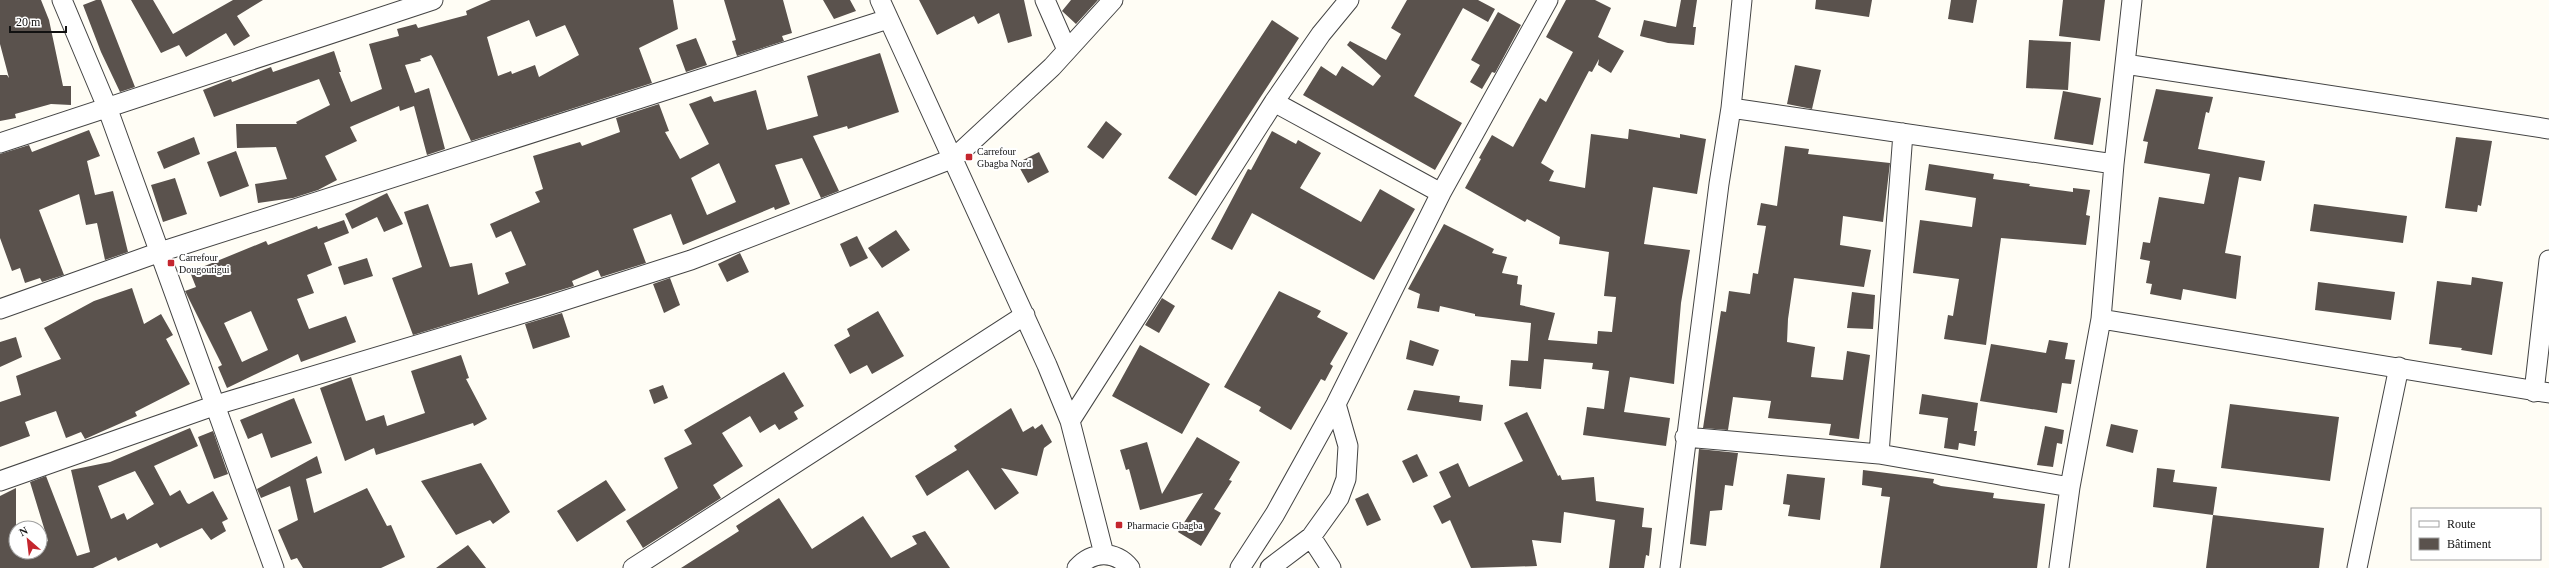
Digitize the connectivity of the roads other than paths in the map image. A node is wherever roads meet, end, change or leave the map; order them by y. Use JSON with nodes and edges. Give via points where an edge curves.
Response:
{"nodes":[{"id":1,"x":62,"y":0,"type":"edge"},
{"id":2,"x":433,"y":0,"type":"edge"},
{"id":3,"x":880,"y":0,"type":"edge"},
{"id":4,"x":1044,"y":0,"type":"edge"},
{"id":5,"x":1113,"y":0,"type":"edge"},
{"id":6,"x":1349,"y":0,"type":"edge"},
{"id":7,"x":1548,"y":0,"type":"edge"},
{"id":8,"x":1742,"y":0,"type":"edge"},
{"id":9,"x":2132,"y":0,"type":"edge"},
{"id":10,"x":888,"y":18,"type":"junction"},
{"id":11,"x":1067,"y":50,"type":"junction"},
{"id":12,"x":2125,"y":64,"type":"junction"},
{"id":13,"x":1274,"y":102,"type":"junction"},
{"id":14,"x":106,"y":107,"type":"junction"},
{"id":15,"x":1731,"y":108,"type":"junction"},
{"id":16,"x":2549,"y":129,"type":"edge"},
{"id":17,"x":1903,"y":133,"type":"junction"},
{"id":18,"x":0,"y":143,"type":"edge"},
{"id":19,"x":954,"y":158,"type":"junction"},
{"id":20,"x":2114,"y":164,"type":"junction"},
{"id":21,"x":1441,"y":193,"type":"junction"},
{"id":22,"x":160,"y":252,"type":"junction"},
{"id":23,"x":2549,"y":260,"type":"edge"},
{"id":24,"x":0,"y":309,"type":"edge"},
{"id":25,"x":1025,"y":315,"type":"junction"},
{"id":26,"x":2101,"y":319,"type":"junction"},
{"id":27,"x":2399,"y":367,"type":"junction"},
{"id":28,"x":2541,"y":393,"type":"edge"},
{"id":29,"x":1336,"y":404,"type":"junction"},
{"id":30,"x":216,"y":405,"type":"junction"},
{"id":31,"x":1070,"y":421,"type":"junction"},
{"id":32,"x":1685,"y":437,"type":"junction"},
{"id":33,"x":1879,"y":454,"type":"junction"},
{"id":34,"x":0,"y":481,"type":"edge"},
{"id":35,"x":2070,"y":487,"type":"junction"},
{"id":36,"x":1311,"y":537,"type":"junction"},
{"id":37,"x":1104,"y":554,"type":"junction"},
{"id":38,"x":274,"y":568,"type":"edge"},
{"id":39,"x":633,"y":568,"type":"edge"},
{"id":40,"x":1077,"y":568,"type":"edge"},
{"id":41,"x":1130,"y":568,"type":"edge"},
{"id":42,"x":1240,"y":568,"type":"edge"},
{"id":43,"x":1270,"y":568,"type":"edge"},
{"id":44,"x":1331,"y":568,"type":"edge"},
{"id":45,"x":1670,"y":568,"type":"edge"},
{"id":46,"x":2060,"y":568,"type":"edge"},
{"id":47,"x":2357,"y":568,"type":"edge"}],
"edges":[{"from":1,"to":14,"type":"street"},
{"from":2,"to":14,"type":"street"},
{"from":3,"to":10,"type":"street"},
{"from":4,"to":11,"type":"street"},
{"from":5,"to":11,"type":"street"},
{"from":6,"to":13,"type":"street","via":[[1321,34]]},
{"from":7,"to":21,"type":"street"},
{"from":8,"to":15,"type":"street"},
{"from":9,"to":12,"type":"street"},
{"from":10,"to":19,"type":"street"},
{"from":10,"to":22,"type":"street"},
{"from":11,"to":19,"type":"street"},
{"from":12,"to":16,"type":"street"},
{"from":12,"to":20,"type":"street"},
{"from":13,"to":21,"type":"street"},
{"from":13,"to":31,"type":"street"},
{"from":14,"to":18,"type":"street"},
{"from":14,"to":22,"type":"street"},
{"from":15,"to":17,"type":"street"},
{"from":15,"to":32,"type":"street"},
{"from":17,"to":20,"type":"street"},
{"from":17,"to":33,"type":"street"},
{"from":19,"to":25,"type":"street"},
{"from":19,"to":30,"type":"street","via":[[691,260],[544,307]]},
{"from":20,"to":26,"type":"street"},
{"from":21,"to":29,"type":"street"},
{"from":22,"to":24,"type":"street"},
{"from":22,"to":30,"type":"street"},
{"from":23,"to":28,"type":"street"},
{"from":25,"to":31,"type":"street"},
{"from":25,"to":39,"type":"street"},
{"from":26,"to":27,"type":"street"},
{"from":26,"to":35,"type":"street"},
{"from":27,"to":28,"type":"street"},
{"from":27,"to":47,"type":"street"},
{"from":29,"to":36,"type":"street","via":[[1348,446],[1346,479],[1339,498]]},
{"from":29,"to":42,"type":"street","via":[[1275,514]]},
{"from":30,"to":34,"type":"street"},
{"from":30,"to":38,"type":"street"},
{"from":31,"to":37,"type":"street"},
{"from":32,"to":33,"type":"street"},
{"from":32,"to":45,"type":"street"},
{"from":33,"to":35,"type":"street"},
{"from":35,"to":46,"type":"street"},
{"from":36,"to":43,"type":"street"},
{"from":36,"to":44,"type":"street"},
{"from":37,"to":40,"type":"street","via":[[1085,560]]},
{"from":37,"to":41,"type":"street","via":[[1115,556]]}]}
